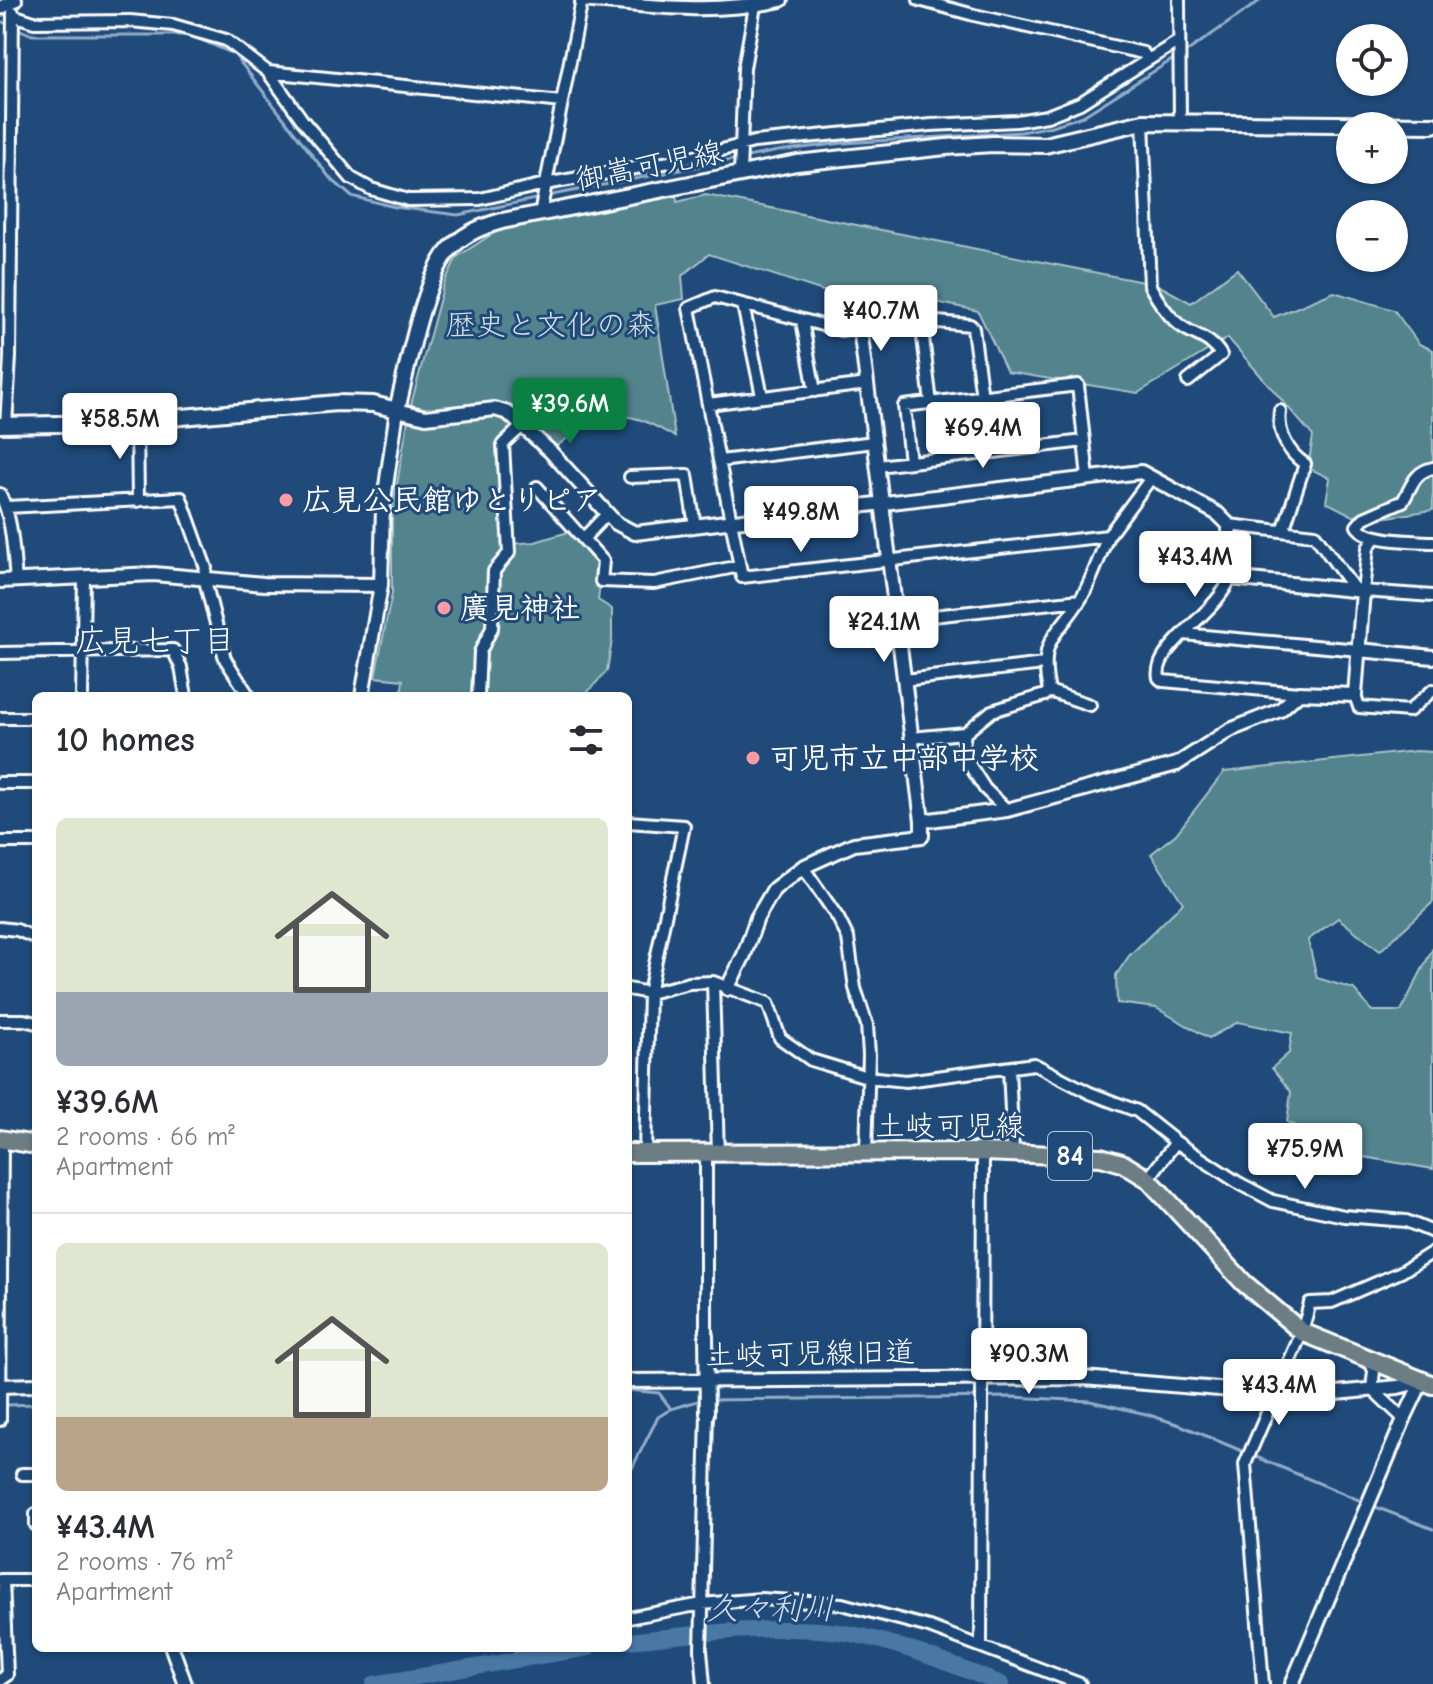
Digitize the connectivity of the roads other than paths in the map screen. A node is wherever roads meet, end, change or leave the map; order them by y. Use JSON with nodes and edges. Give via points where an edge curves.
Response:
{"nodes":[{"id":1,"x":582,"y":0,"type":"edge"},
{"id":2,"x":919,"y":0,"type":"edge"},
{"id":3,"x":1179,"y":0,"type":"edge"},
{"id":4,"x":774,"y":1,"type":"edge"},
{"id":5,"x":755,"y":6,"type":"junction"},
{"id":6,"x":11,"y":8,"type":"edge"},
{"id":7,"x":1180,"y":45,"type":"junction"},
{"id":8,"x":1148,"y":60,"type":"junction"},
{"id":9,"x":268,"y":72,"type":"junction"},
{"id":10,"x":562,"y":102,"type":"junction"},
{"id":11,"x":0,"y":103,"type":"edge"},
{"id":12,"x":13,"y":105,"type":"junction"},
{"id":13,"x":1143,"y":122,"type":"junction"},
{"id":14,"x":1180,"y":122,"type":"junction"},
{"id":15,"x":1433,"y":125,"type":"edge"},
{"id":16,"x":740,"y":158,"type":"junction"},
{"id":17,"x":545,"y":184,"type":"junction"},
{"id":18,"x":540,"y":214,"type":"junction"},
{"id":19,"x":6,"y":237,"type":"edge"},
{"id":20,"x":743,"y":305,"type":"junction"},
{"id":21,"x":802,"y":321,"type":"junction"},
{"id":22,"x":921,"y":321,"type":"junction"},
{"id":23,"x":860,"y":328,"type":"junction"},
{"id":24,"x":5,"y":357,"type":"edge"},
{"id":25,"x":1188,"y":381,"type":"dead end"},
{"id":26,"x":867,"y":384,"type":"junction"},
{"id":27,"x":815,"y":391,"type":"junction"},
{"id":28,"x":762,"y":396,"type":"junction"},
{"id":29,"x":981,"y":397,"type":"junction"},
{"id":30,"x":931,"y":403,"type":"junction"},
{"id":31,"x":708,"y":404,"type":"junction"},
{"id":32,"x":397,"y":410,"type":"junction"},
{"id":33,"x":1280,"y":411,"type":"dead end"},
{"id":34,"x":137,"y":422,"type":"junction"},
{"id":35,"x":523,"y":425,"type":"junction"},
{"id":36,"x":3,"y":426,"type":"edge"},
{"id":37,"x":1084,"y":441,"type":"junction"},
{"id":38,"x":874,"y":442,"type":"junction"},
{"id":39,"x":989,"y":452,"type":"junction"},
{"id":40,"x":720,"y":461,"type":"junction"},
{"id":41,"x":910,"y":462,"type":"junction"},
{"id":42,"x":878,"y":466,"type":"junction"},
{"id":43,"x":1433,"y":468,"type":"edge"},
{"id":44,"x":630,"y":477,"type":"dead end"},
{"id":45,"x":1088,"y":478,"type":"junction"},
{"id":46,"x":1151,"y":478,"type":"junction"},
{"id":47,"x":537,"y":487,"type":"dead end"},
{"id":48,"x":0,"y":494,"type":"edge"},
{"id":49,"x":138,"y":501,"type":"junction"},
{"id":50,"x":882,"y":503,"type":"junction"},
{"id":51,"x":7,"y":507,"type":"junction"},
{"id":52,"x":607,"y":514,"type":"junction"},
{"id":53,"x":732,"y":522,"type":"junction"},
{"id":54,"x":1229,"y":525,"type":"junction"},
{"id":55,"x":695,"y":526,"type":"junction"},
{"id":56,"x":1283,"y":531,"type":"junction"},
{"id":57,"x":1108,"y":536,"type":"junction"},
{"id":58,"x":1375,"y":537,"type":"junction"},
{"id":59,"x":583,"y":539,"type":"junction"},
{"id":60,"x":1433,"y":542,"type":"edge"},
{"id":61,"x":889,"y":561,"type":"junction"},
{"id":62,"x":740,"y":566,"type":"junction"},
{"id":63,"x":204,"y":577,"type":"junction"},
{"id":64,"x":1230,"y":578,"type":"junction"},
{"id":65,"x":84,"y":579,"type":"junction"},
{"id":66,"x":16,"y":580,"type":"junction"},
{"id":67,"x":0,"y":581,"type":"edge"},
{"id":68,"x":381,"y":585,"type":"junction"},
{"id":69,"x":1358,"y":590,"type":"junction"},
{"id":70,"x":1433,"y":596,"type":"edge"},
{"id":71,"x":1080,"y":600,"type":"junction"},
{"id":72,"x":896,"y":620,"type":"junction"},
{"id":73,"x":1183,"y":634,"type":"junction"},
{"id":74,"x":1359,"y":650,"type":"junction"},
{"id":75,"x":0,"y":653,"type":"edge"},
{"id":76,"x":81,"y":653,"type":"junction"},
{"id":77,"x":1433,"y":657,"type":"edge"},
{"id":78,"x":1044,"y":664,"type":"junction"},
{"id":79,"x":904,"y":680,"type":"junction"},
{"id":80,"x":1433,"y":690,"type":"edge"},
{"id":81,"x":1049,"y":691,"type":"junction"},
{"id":82,"x":82,"y":692,"type":"edge"},
{"id":83,"x":185,"y":692,"type":"edge"},
{"id":84,"x":246,"y":692,"type":"edge"},
{"id":85,"x":363,"y":692,"type":"edge"},
{"id":86,"x":478,"y":692,"type":"edge"},
{"id":87,"x":1299,"y":693,"type":"junction"},
{"id":88,"x":1355,"y":695,"type":"junction"},
{"id":89,"x":1090,"y":705,"type":"dead end"},
{"id":90,"x":0,"y":718,"type":"edge"},
{"id":91,"x":32,"y":718,"type":"edge"},
{"id":92,"x":965,"y":733,"type":"junction"},
{"id":93,"x":911,"y":738,"type":"junction"},
{"id":94,"x":0,"y":783,"type":"edge"},
{"id":95,"x":32,"y":783,"type":"edge"},
{"id":96,"x":1007,"y":810,"type":"junction"},
{"id":97,"x":922,"y":821,"type":"junction"},
{"id":98,"x":632,"y":822,"type":"edge"},
{"id":99,"x":0,"y":842,"type":"edge"},
{"id":100,"x":32,"y":842,"type":"edge"},
{"id":101,"x":803,"y":867,"type":"junction"},
{"id":102,"x":0,"y":928,"type":"edge"},
{"id":103,"x":32,"y":936,"type":"edge"},
{"id":104,"x":713,"y":982,"type":"junction"},
{"id":105,"x":727,"y":989,"type":"junction"},
{"id":106,"x":632,"y":990,"type":"edge"},
{"id":107,"x":649,"y":993,"type":"junction"},
{"id":108,"x":0,"y":1020,"type":"edge"},
{"id":109,"x":32,"y":1022,"type":"edge"},
{"id":110,"x":1009,"y":1068,"type":"junction"},
{"id":111,"x":867,"y":1077,"type":"junction"},
{"id":112,"x":1,"y":1139,"type":"edge"},
{"id":113,"x":1176,"y":1142,"type":"junction"},
{"id":114,"x":32,"y":1144,"type":"edge"},
{"id":115,"x":983,"y":1152,"type":"junction"},
{"id":116,"x":637,"y":1153,"type":"edge"},
{"id":117,"x":866,"y":1153,"type":"junction"},
{"id":118,"x":1013,"y":1153,"type":"junction"},
{"id":119,"x":712,"y":1155,"type":"junction"},
{"id":120,"x":1148,"y":1179,"type":"junction"},
{"id":121,"x":1433,"y":1232,"type":"edge"},
{"id":122,"x":1433,"y":1252,"type":"edge"},
{"id":123,"x":1302,"y":1332,"type":"junction"},
{"id":124,"x":706,"y":1335,"type":"joint"},
{"id":125,"x":1370,"y":1361,"type":"junction"},
{"id":126,"x":632,"y":1381,"type":"edge"},
{"id":127,"x":1428,"y":1383,"type":"edge"},
{"id":128,"x":32,"y":1385,"type":"edge"},
{"id":129,"x":0,"y":1386,"type":"edge"},
{"id":130,"x":706,"y":1386,"type":"junction"},
{"id":131,"x":1372,"y":1389,"type":"junction"},
{"id":132,"x":983,"y":1391,"type":"junction"},
{"id":133,"x":1275,"y":1394,"type":"junction"},
{"id":134,"x":707,"y":1414,"type":"joint"},
{"id":135,"x":1404,"y":1419,"type":"junction"},
{"id":136,"x":0,"y":1420,"type":"edge"},
{"id":137,"x":22,"y":1474,"type":"dead end"},
{"id":138,"x":32,"y":1474,"type":"edge"},
{"id":139,"x":2,"y":1580,"type":"edge"},
{"id":140,"x":32,"y":1580,"type":"edge"},
{"id":141,"x":702,"y":1608,"type":"junction"},
{"id":142,"x":632,"y":1617,"type":"edge"},
{"id":143,"x":981,"y":1646,"type":"junction"},
{"id":144,"x":173,"y":1652,"type":"edge"},
{"id":145,"x":0,"y":1680,"type":"edge"},
{"id":146,"x":185,"y":1684,"type":"edge"},
{"id":147,"x":704,"y":1684,"type":"edge"},
{"id":148,"x":1080,"y":1684,"type":"edge"},
{"id":149,"x":1263,"y":1684,"type":"edge"},
{"id":150,"x":1292,"y":1684,"type":"edge"}],
"edges":[{"from":1,"to":5,"type":"street","via":[[678,8]]},
{"from":1,"to":10,"type":"street"},
{"from":2,"to":8,"type":"street","via":[[1143,53]]},
{"from":3,"to":7,"type":"street"},
{"from":4,"to":5,"type":"street"},
{"from":5,"to":16,"type":"street","via":[[744,68]]},
{"from":6,"to":9,"type":"street","via":[[34,22],[173,25],[226,40]]},
{"from":6,"to":12,"type":"street"},
{"from":7,"to":8,"type":"street"},
{"from":7,"to":14,"type":"street"},
{"from":8,"to":16,"type":"street","via":[[1080,103],[1047,116],[931,125]]},
{"from":9,"to":10,"type":"street"},
{"from":9,"to":17,"type":"street","via":[[335,162],[371,189],[408,200],[458,200]]},
{"from":10,"to":17,"type":"street"},
{"from":11,"to":12,"type":"street"},
{"from":12,"to":19,"type":"street"},
{"from":13,"to":14,"type":"main road","name":"御嵩可児線"},
{"from":13,"to":16,"type":"main road","name":"御嵩可児線","via":[[1045,145],[946,147],[821,160]]},
{"from":13,"to":25,"type":"street","via":[[1150,286],[1177,324],[1214,343],[1221,355]]},
{"from":14,"to":15,"type":"main road","name":"御嵩可児線"},
{"from":16,"to":17,"type":"street","via":[[681,160]]},
{"from":16,"to":18,"type":"main road","name":"御嵩可児線"},
{"from":17,"to":18,"type":"street"},
{"from":18,"to":32,"type":"main road","name":"御嵩可児線","via":[[476,229],[440,262]]},
{"from":19,"to":24,"type":"street"},
{"from":20,"to":21,"type":"street"},
{"from":20,"to":28,"type":"street"},
{"from":20,"to":31,"type":"street","via":[[715,297],[689,308]]},
{"from":21,"to":23,"type":"street","via":[[841,330]]},
{"from":21,"to":27,"type":"street"},
{"from":22,"to":23,"type":"street"},
{"from":22,"to":29,"type":"street","via":[[973,328]]},
{"from":22,"to":30,"type":"street"},
{"from":23,"to":26,"type":"street"},
{"from":24,"to":36,"type":"street"},
{"from":26,"to":27,"type":"street"},
{"from":26,"to":38,"type":"street"},
{"from":27,"to":28,"type":"street"},
{"from":28,"to":31,"type":"street"},
{"from":29,"to":30,"type":"street"},
{"from":29,"to":37,"type":"street","via":[[1078,385]]},
{"from":29,"to":39,"type":"street"},
{"from":30,"to":41,"type":"street","via":[[904,406]]},
{"from":31,"to":40,"type":"street"},
{"from":32,"to":34,"type":"main road","via":[[337,403]]},
{"from":32,"to":35,"type":"street","via":[[426,417],[495,409]]},
{"from":32,"to":68,"type":"street","via":[[383,507]]},
{"from":33,"to":56,"type":"street","via":[[1278,422],[1291,455],[1305,464]]},
{"from":34,"to":36,"type":"main road"},
{"from":34,"to":49,"type":"street"},
{"from":35,"to":52,"type":"street"},
{"from":35,"to":86,"type":"street","via":[[503,444],[509,553],[494,571],[492,628],[480,652]]},
{"from":37,"to":39,"type":"street"},
{"from":37,"to":45,"type":"street"},
{"from":38,"to":40,"type":"street"},
{"from":38,"to":42,"type":"street"},
{"from":39,"to":41,"type":"street"},
{"from":40,"to":53,"type":"street"},
{"from":41,"to":42,"type":"street"},
{"from":42,"to":50,"type":"street"},
{"from":43,"to":58,"type":"street","via":[[1415,477],[1398,505],[1358,522],[1360,531]]},
{"from":44,"to":55,"type":"street","via":[[687,475]]},
{"from":45,"to":46,"type":"street","via":[[1141,472]]},
{"from":45,"to":50,"type":"street"},
{"from":46,"to":54,"type":"street"},
{"from":46,"to":57,"type":"street"},
{"from":47,"to":59,"type":"street"},
{"from":48,"to":51,"type":"street"},
{"from":49,"to":51,"type":"street"},
{"from":49,"to":63,"type":"street","via":[[181,498],[206,568]]},
{"from":50,"to":53,"type":"street"},
{"from":50,"to":61,"type":"street"},
{"from":51,"to":66,"type":"street"},
{"from":52,"to":55,"type":"street","via":[[635,533]]},
{"from":52,"to":59,"type":"street"},
{"from":53,"to":55,"type":"street"},
{"from":53,"to":62,"type":"street"},
{"from":54,"to":56,"type":"street"},
{"from":54,"to":64,"type":"street"},
{"from":56,"to":69,"type":"street","via":[[1318,537]]},
{"from":57,"to":61,"type":"street"},
{"from":57,"to":71,"type":"street"},
{"from":58,"to":60,"type":"street"},
{"from":58,"to":69,"type":"street"},
{"from":59,"to":62,"type":"street","via":[[603,561],[601,581],[654,583]]},
{"from":61,"to":62,"type":"street","via":[[742,577]]},
{"from":61,"to":72,"type":"street"},
{"from":63,"to":65,"type":"street"},
{"from":63,"to":68,"type":"street","via":[[264,584]]},
{"from":63,"to":84,"type":"street","via":[[225,659]]},
{"from":64,"to":69,"type":"street"},
{"from":64,"to":73,"type":"street","via":[[1215,605]]},
{"from":65,"to":66,"type":"street"},
{"from":65,"to":76,"type":"street"},
{"from":66,"to":67,"type":"street"},
{"from":68,"to":85,"type":"street"},
{"from":69,"to":70,"type":"street"},
{"from":69,"to":74,"type":"street"},
{"from":71,"to":72,"type":"street"},
{"from":71,"to":78,"type":"street","via":[[1054,632]]},
{"from":72,"to":79,"type":"street"},
{"from":73,"to":74,"type":"street"},
{"from":73,"to":87,"type":"street","via":[[1158,666],[1163,681]]},
{"from":74,"to":77,"type":"street"},
{"from":74,"to":88,"type":"street"},
{"from":75,"to":76,"type":"street"},
{"from":76,"to":82,"type":"street"},
{"from":76,"to":83,"type":"street","via":[[173,650]]},
{"from":78,"to":79,"type":"street"},
{"from":78,"to":81,"type":"street"},
{"from":79,"to":93,"type":"street"},
{"from":80,"to":88,"type":"street","via":[[1409,711],[1359,707]]},
{"from":81,"to":89,"type":"street"},
{"from":81,"to":92,"type":"street","via":[[992,711]]},
{"from":87,"to":88,"type":"street"},
{"from":87,"to":96,"type":"street","via":[[1280,710],[1230,730],[1177,764]]},
{"from":90,"to":91,"type":"street"},
{"from":92,"to":93,"type":"street"},
{"from":92,"to":96,"type":"street","via":[[962,753],[985,789]]},
{"from":93,"to":97,"type":"street"},
{"from":94,"to":95,"type":"street"},
{"from":96,"to":97,"type":"street"},
{"from":97,"to":101,"type":"street","via":[[922,836],[854,844]]},
{"from":98,"to":107,"type":"street","via":[[684,826]]},
{"from":99,"to":100,"type":"street"},
{"from":101,"to":105,"type":"street","via":[[774,889]]},
{"from":101,"to":111,"type":"street","via":[[848,938],[867,1025]]},
{"from":102,"to":103,"type":"street"},
{"from":104,"to":105,"type":"street"},
{"from":104,"to":107,"type":"street"},
{"from":104,"to":119,"type":"street"},
{"from":105,"to":111,"type":"street","via":[[768,1003],[780,1038],[811,1060]]},
{"from":106,"to":107,"type":"street"},
{"from":107,"to":116,"type":"street"},
{"from":108,"to":109,"type":"street"},
{"from":110,"to":111,"type":"street","via":[[906,1081]]},
{"from":110,"to":113,"type":"street","via":[[1034,1064],[1137,1111]]},
{"from":110,"to":118,"type":"street"},
{"from":111,"to":117,"type":"street"},
{"from":112,"to":114,"type":"main road"},
{"from":112,"to":129,"type":"street"},
{"from":113,"to":120,"type":"street"},
{"from":113,"to":121,"type":"street","via":[[1273,1201],[1344,1216],[1406,1221]]},
{"from":115,"to":117,"type":"main road","name":"土岐可児線","number":"84"},
{"from":115,"to":118,"type":"main road","name":"土岐可児線","number":"84"},
{"from":115,"to":132,"type":"street"},
{"from":116,"to":119,"type":"main road","name":"土岐可児線","number":"84"},
{"from":117,"to":119,"type":"main road","name":"土岐可児線","number":"84"},
{"from":118,"to":120,"type":"main road","name":"土岐可児線","number":"84","via":[[1101,1157]]},
{"from":119,"to":124,"type":"street"},
{"from":120,"to":123,"type":"main road","name":"土岐可児線","number":"84","via":[[1244,1283]]},
{"from":122,"to":123,"type":"street","via":[[1332,1302],[1310,1303]]},
{"from":123,"to":125,"type":"main road","name":"土岐可児線","number":"84"},
{"from":123,"to":133,"type":"street"},
{"from":124,"to":130,"type":"street"},
{"from":125,"to":127,"type":"main road","name":"土岐可児線","number":"84"},
{"from":125,"to":131,"type":"street"},
{"from":126,"to":130,"type":"street","name":"土岐可児線旧道"},
{"from":127,"to":131,"type":"street","name":"土岐可児線旧道"},
{"from":127,"to":135,"type":"street"},
{"from":128,"to":129,"type":"street"},
{"from":129,"to":136,"type":"street"},
{"from":130,"to":132,"type":"street","name":"土岐可児線旧道"},
{"from":130,"to":134,"type":"street"},
{"from":131,"to":133,"type":"street","name":"土岐可児線旧道"},
{"from":131,"to":135,"type":"street"},
{"from":132,"to":133,"type":"street","name":"土岐可児線旧道","via":[[1083,1378]]},
{"from":132,"to":143,"type":"street"},
{"from":133,"to":149,"type":"street","via":[[1245,1464]]},
{"from":134,"to":141,"type":"street"},
{"from":135,"to":150,"type":"street"},
{"from":137,"to":138,"type":"street"},
{"from":139,"to":140,"type":"street"},
{"from":139,"to":145,"type":"street","via":[[7,1675]]},
{"from":141,"to":142,"type":"street"},
{"from":141,"to":143,"type":"street","via":[[761,1599],[842,1604]]},
{"from":141,"to":147,"type":"street"},
{"from":143,"to":148,"type":"street"},
{"from":144,"to":146,"type":"street"}]}
